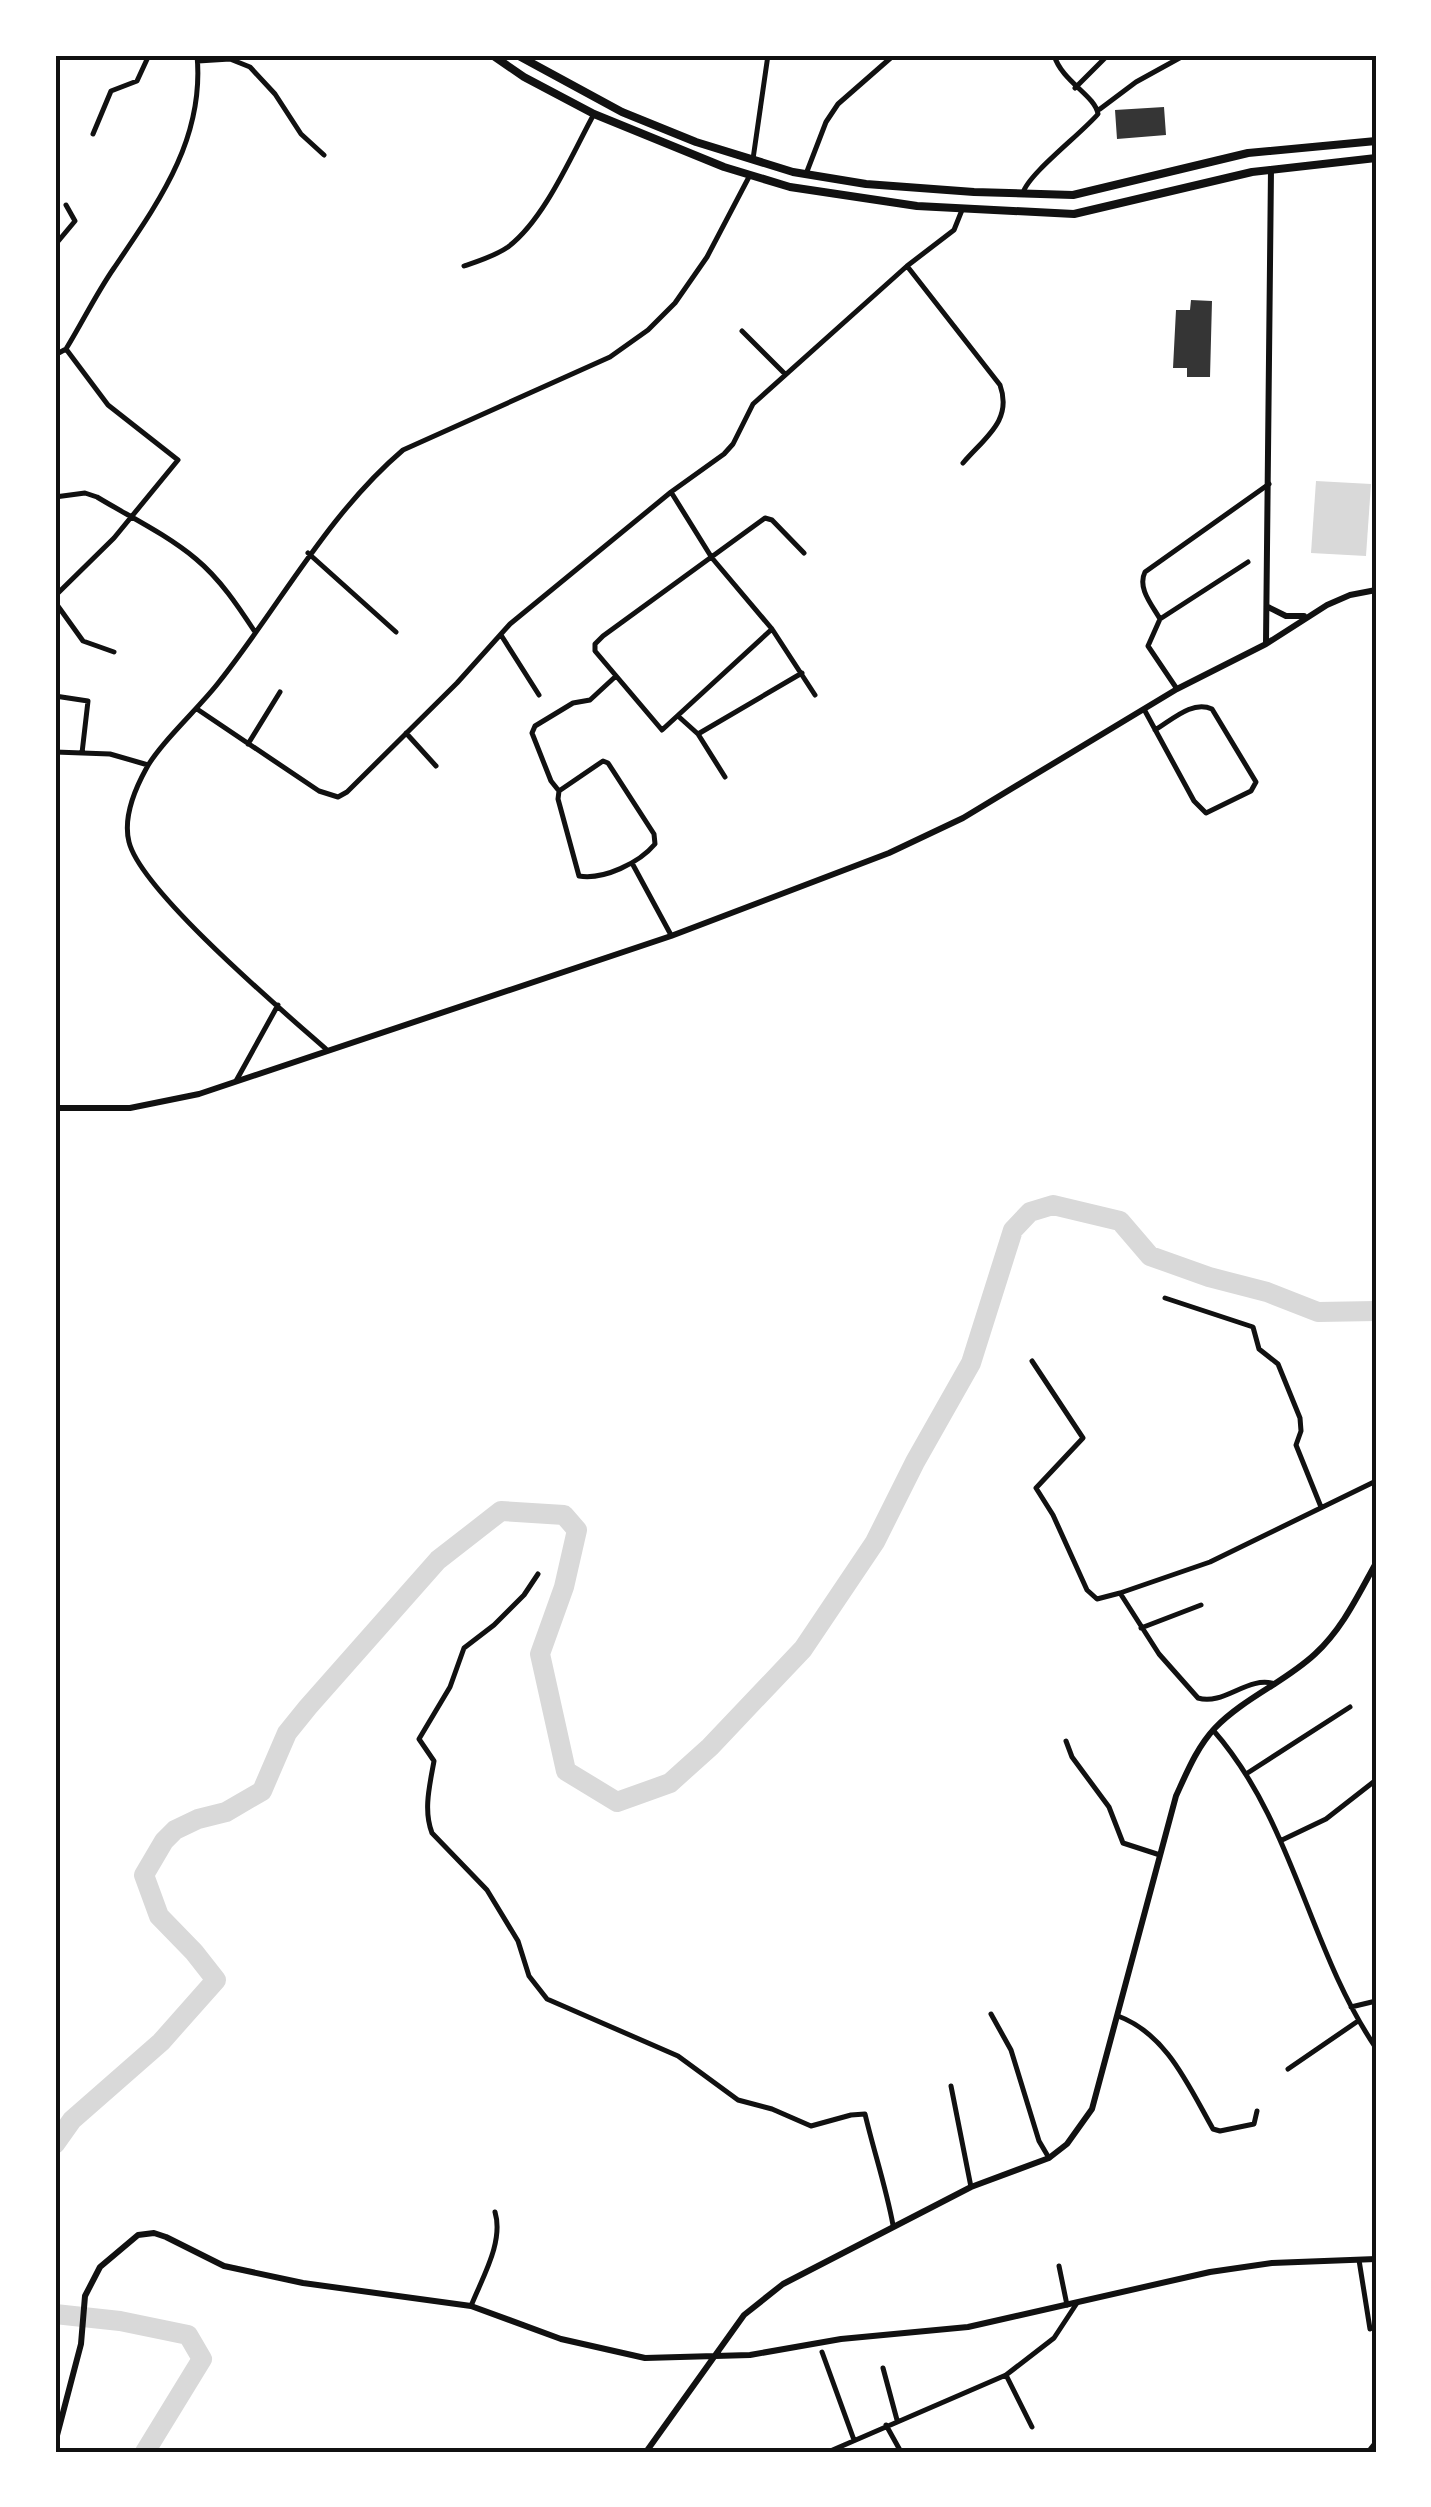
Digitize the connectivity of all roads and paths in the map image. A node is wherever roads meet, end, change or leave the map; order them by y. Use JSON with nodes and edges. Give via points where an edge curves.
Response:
{"nodes":[{"id":1,"x":150,"y":55,"type":"edge"},
{"id":2,"x":492,"y":55,"type":"edge"},
{"id":3,"x":517,"y":55,"type":"edge"},
{"id":4,"x":894,"y":55,"type":"edge"},
{"id":5,"x":1054,"y":55,"type":"edge"},
{"id":6,"x":1108,"y":55,"type":"edge"},
{"id":7,"x":1185,"y":55,"type":"edge"},
{"id":8,"x":766,"y":56,"type":"edge"},
{"id":9,"x":198,"y":58,"type":"edge"},
{"id":10,"x":532,"y":63,"type":"junction"},
{"id":11,"x":524,"y":78,"type":"junction"},
{"id":12,"x":1075,"y":88,"type":"junction"},
{"id":13,"x":1098,"y":110,"type":"junction"},
{"id":14,"x":594,"y":114,"type":"junction"},
{"id":15,"x":658,"y":128,"type":"junction"},
{"id":16,"x":93,"y":134,"type":"dead end"},
{"id":17,"x":653,"y":140,"type":"junction"},
{"id":18,"x":1376,"y":141,"type":"edge"},
{"id":19,"x":324,"y":155,"type":"dead end"},
{"id":20,"x":1376,"y":158,"type":"edge"},
{"id":21,"x":753,"y":159,"type":"junction"},
{"id":22,"x":1215,"y":160,"type":"junction"},
{"id":23,"x":1271,"y":169,"type":"junction"},
{"id":24,"x":793,"y":172,"type":"junction"},
{"id":25,"x":806,"y":174,"type":"junction"},
{"id":26,"x":750,"y":175,"type":"junction"},
{"id":27,"x":1218,"y":180,"type":"junction"},
{"id":28,"x":790,"y":186,"type":"junction"},
{"id":29,"x":933,"y":190,"type":"junction"},
{"id":30,"x":1022,"y":194,"type":"junction"},
{"id":31,"x":66,"y":204,"type":"dead end"},
{"id":32,"x":931,"y":207,"type":"junction"},
{"id":33,"x":962,"y":210,"type":"junction"},
{"id":34,"x":55,"y":245,"type":"edge"},
{"id":35,"x":464,"y":266,"type":"dead end"},
{"id":36,"x":907,"y":266,"type":"junction"},
{"id":37,"x":742,"y":331,"type":"dead end"},
{"id":38,"x":66,"y":349,"type":"junction"},
{"id":39,"x":55,"y":356,"type":"edge"},
{"id":40,"x":785,"y":374,"type":"junction"},
{"id":41,"x":963,"y":464,"type":"dead end"},
{"id":42,"x":1269,"y":484,"type":"junction"},
{"id":43,"x":672,"y":492,"type":"junction"},
{"id":44,"x":55,"y":497,"type":"edge"},
{"id":45,"x":132,"y":517,"type":"junction"},
{"id":46,"x":308,"y":553,"type":"junction"},
{"id":47,"x":804,"y":553,"type":"dead end"},
{"id":48,"x":712,"y":558,"type":"junction"},
{"id":49,"x":1248,"y":562,"type":"dead end"},
{"id":50,"x":1376,"y":590,"type":"edge"},
{"id":51,"x":55,"y":599,"type":"edge"},
{"id":52,"x":1268,"y":607,"type":"junction"},
{"id":53,"x":1310,"y":615,"type":"junction"},
{"id":54,"x":1160,"y":619,"type":"junction"},
{"id":55,"x":772,"y":629,"type":"junction"},
{"id":56,"x":256,"y":632,"type":"junction"},
{"id":57,"x":396,"y":632,"type":"dead end"},
{"id":58,"x":501,"y":636,"type":"junction"},
{"id":59,"x":1266,"y":644,"type":"junction"},
{"id":60,"x":114,"y":652,"type":"dead end"},
{"id":61,"x":802,"y":673,"type":"junction"},
{"id":62,"x":616,"y":676,"type":"junction"},
{"id":63,"x":1177,"y":689,"type":"junction"},
{"id":64,"x":280,"y":692,"type":"dead end"},
{"id":65,"x":539,"y":695,"type":"dead end"},
{"id":66,"x":815,"y":695,"type":"dead end"},
{"id":67,"x":55,"y":696,"type":"edge"},
{"id":68,"x":197,"y":709,"type":"junction"},
{"id":69,"x":1144,"y":711,"type":"junction"},
{"id":70,"x":678,"y":716,"type":"junction"},
{"id":71,"x":1155,"y":730,"type":"junction"},
{"id":72,"x":406,"y":733,"type":"junction"},
{"id":73,"x":698,"y":734,"type":"junction"},
{"id":74,"x":248,"y":744,"type":"junction"},
{"id":75,"x":55,"y":752,"type":"edge"},
{"id":76,"x":82,"y":754,"type":"junction"},
{"id":77,"x":148,"y":764,"type":"junction"},
{"id":78,"x":436,"y":766,"type":"dead end"},
{"id":79,"x":725,"y":778,"type":"dead end"},
{"id":80,"x":558,"y":791,"type":"junction"},
{"id":81,"x":632,"y":863,"type":"junction"},
{"id":82,"x":672,"y":936,"type":"junction"},
{"id":83,"x":278,"y":1006,"type":"junction"},
{"id":84,"x":327,"y":1050,"type":"junction"},
{"id":85,"x":236,"y":1082,"type":"junction"},
{"id":86,"x":55,"y":1108,"type":"edge"},
{"id":87,"x":1165,"y":1298,"type":"dead end"},
{"id":88,"x":1032,"y":1361,"type":"dead end"},
{"id":89,"x":1376,"y":1480,"type":"edge"},
{"id":90,"x":1320,"y":1507,"type":"junction"},
{"id":91,"x":1376,"y":1563,"type":"edge"},
{"id":92,"x":538,"y":1574,"type":"dead end"},
{"id":93,"x":1120,"y":1594,"type":"junction"},
{"id":94,"x":1201,"y":1605,"type":"dead end"},
{"id":95,"x":1141,"y":1628,"type":"junction"},
{"id":96,"x":1275,"y":1684,"type":"junction"},
{"id":97,"x":1350,"y":1708,"type":"dead end"},
{"id":98,"x":1213,"y":1730,"type":"junction"},
{"id":99,"x":1066,"y":1741,"type":"dead end"},
{"id":100,"x":1246,"y":1774,"type":"junction"},
{"id":101,"x":1376,"y":1780,"type":"edge"},
{"id":102,"x":1282,"y":1840,"type":"junction"},
{"id":103,"x":1161,"y":1855,"type":"junction"},
{"id":104,"x":1376,"y":2002,"type":"edge"},
{"id":105,"x":1351,"y":2008,"type":"junction"},
{"id":106,"x":991,"y":2014,"type":"dead end"},
{"id":107,"x":1115,"y":2015,"type":"junction"},
{"id":108,"x":1358,"y":2021,"type":"junction"},
{"id":109,"x":1376,"y":2048,"type":"edge"},
{"id":110,"x":1288,"y":2069,"type":"dead end"},
{"id":111,"x":951,"y":2086,"type":"dead end"},
{"id":112,"x":1257,"y":2111,"type":"dead end"},
{"id":113,"x":1049,"y":2158,"type":"junction"},
{"id":114,"x":971,"y":2187,"type":"junction"},
{"id":115,"x":495,"y":2212,"type":"dead end"},
{"id":116,"x":893,"y":2225,"type":"junction"},
{"id":117,"x":1376,"y":2259,"type":"edge"},
{"id":118,"x":1359,"y":2260,"type":"junction"},
{"id":119,"x":1059,"y":2266,"type":"dead end"},
{"id":120,"x":1077,"y":2303,"type":"junction"},
{"id":121,"x":1067,"y":2305,"type":"junction"},
{"id":122,"x":470,"y":2306,"type":"junction"},
{"id":123,"x":1370,"y":2329,"type":"dead end"},
{"id":124,"x":822,"y":2352,"type":"dead end"},
{"id":125,"x":712,"y":2357,"type":"junction"},
{"id":126,"x":883,"y":2368,"type":"dead end"},
{"id":127,"x":1006,"y":2374,"type":"junction"},
{"id":128,"x":897,"y":2420,"type":"junction"},
{"id":129,"x":886,"y":2425,"type":"junction"},
{"id":130,"x":1032,"y":2427,"type":"dead end"},
{"id":131,"x":854,"y":2440,"type":"junction"},
{"id":132,"x":1376,"y":2442,"type":"edge"},
{"id":133,"x":55,"y":2443,"type":"edge"},
{"id":134,"x":832,"y":2451,"type":"edge"},
{"id":135,"x":646,"y":2452,"type":"edge"},
{"id":136,"x":900,"y":2452,"type":"edge"},
{"id":137,"x":1368,"y":2452,"type":"edge"}],
"edges":[{"from":1,"to":16,"type":"street","via":[[137,80],[111,91]]},
{"from":2,"to":11,"type":"main road"},
{"from":3,"to":10,"type":"main road"},
{"from":4,"to":25,"type":"street","via":[[838,104]]},
{"from":5,"to":12,"type":"street"},
{"from":6,"to":12,"type":"street"},
{"from":7,"to":13,"type":"street"},
{"from":8,"to":21,"type":"street"},
{"from":9,"to":19,"type":"street","via":[[250,66]]},
{"from":9,"to":38,"type":"street","via":[[198,103],[176,171]]},
{"from":10,"to":11,"type":"main road"},
{"from":10,"to":15,"type":"main road"},
{"from":11,"to":14,"type":"main road"},
{"from":12,"to":13,"type":"street"},
{"from":13,"to":30,"type":"street","via":[[1026,182]]},
{"from":14,"to":17,"type":"main road"},
{"from":14,"to":35,"type":"street","via":[[521,235],[504,250]]},
{"from":15,"to":17,"type":"main road"},
{"from":15,"to":21,"type":"main road"},
{"from":17,"to":26,"type":"main road"},
{"from":18,"to":22,"type":"main road"},
{"from":20,"to":23,"type":"main road"},
{"from":21,"to":24,"type":"main road"},
{"from":22,"to":27,"type":"main road"},
{"from":22,"to":30,"type":"main road","via":[[1074,195]]},
{"from":23,"to":27,"type":"main road"},
{"from":23,"to":42,"type":"street"},
{"from":24,"to":25,"type":"main road"},
{"from":24,"to":28,"type":"main road"},
{"from":25,"to":29,"type":"main road"},
{"from":26,"to":28,"type":"main road"},
{"from":26,"to":46,"type":"street","via":[[700,266],[648,330],[610,356],[403,450]]},
{"from":27,"to":33,"type":"main road","via":[[1074,214]]},
{"from":28,"to":32,"type":"main road"},
{"from":29,"to":30,"type":"main road"},
{"from":29,"to":32,"type":"main road"},
{"from":31,"to":34,"type":"street","via":[[75,221]]},
{"from":32,"to":33,"type":"main road"},
{"from":33,"to":36,"type":"street","via":[[954,230]]},
{"from":36,"to":40,"type":"street"},
{"from":36,"to":41,"type":"street","via":[[1005,400],[1000,420]]},
{"from":37,"to":40,"type":"street"},
{"from":38,"to":39,"type":"street"},
{"from":38,"to":45,"type":"street","via":[[108,405],[178,460]]},
{"from":40,"to":43,"type":"street","via":[[753,404],[733,444]]},
{"from":42,"to":52,"type":"street"},
{"from":42,"to":54,"type":"street","via":[[1145,572],[1142,586]]},
{"from":43,"to":48,"type":"street"},
{"from":43,"to":58,"type":"street"},
{"from":44,"to":45,"type":"street","via":[[85,493]]},
{"from":45,"to":51,"type":"street"},
{"from":45,"to":56,"type":"street","via":[[198,560]]},
{"from":46,"to":56,"type":"street"},
{"from":46,"to":57,"type":"street"},
{"from":47,"to":48,"type":"street","via":[[765,518]]},
{"from":48,"to":55,"type":"street"},
{"from":48,"to":62,"type":"street","via":[[595,644]]},
{"from":49,"to":54,"type":"street"},
{"from":50,"to":53,"type":"street"},
{"from":51,"to":60,"type":"street","via":[[83,641]]},
{"from":52,"to":53,"type":"street","via":[[1286,616]]},
{"from":52,"to":59,"type":"street"},
{"from":53,"to":59,"type":"street"},
{"from":54,"to":63,"type":"street","via":[[1148,646]]},
{"from":55,"to":61,"type":"street"},
{"from":55,"to":70,"type":"street"},
{"from":56,"to":68,"type":"street"},
{"from":58,"to":65,"type":"street"},
{"from":58,"to":72,"type":"street"},
{"from":59,"to":63,"type":"street"},
{"from":61,"to":66,"type":"street"},
{"from":61,"to":73,"type":"street"},
{"from":62,"to":70,"type":"street","via":[[659,728]]},
{"from":62,"to":80,"type":"street","via":[[590,700],[535,726],[532,733]]},
{"from":63,"to":69,"type":"street"},
{"from":64,"to":74,"type":"street"},
{"from":67,"to":76,"type":"street","via":[[88,701]]},
{"from":68,"to":74,"type":"street"},
{"from":68,"to":77,"type":"street"},
{"from":69,"to":71,"type":"street"},
{"from":69,"to":82,"type":"street","via":[[963,818]]},
{"from":70,"to":73,"type":"street"},
{"from":71,"to":71,"type":"street","via":[[1206,812],[1256,782],[1212,709],[1194,706]]},
{"from":72,"to":74,"type":"street","via":[[338,797]]},
{"from":72,"to":78,"type":"street"},
{"from":73,"to":79,"type":"street"},
{"from":75,"to":76,"type":"street"},
{"from":76,"to":77,"type":"street"},
{"from":77,"to":83,"type":"street","via":[[128,823],[136,857],[176,908]]},
{"from":80,"to":81,"type":"street","via":[[580,876]]},
{"from":80,"to":81,"type":"street","via":[[594,765],[608,763],[654,834],[656,844]]},
{"from":81,"to":82,"type":"street"},
{"from":82,"to":84,"type":"street"},
{"from":83,"to":84,"type":"street"},
{"from":83,"to":85,"type":"street"},
{"from":84,"to":85,"type":"street"},
{"from":85,"to":86,"type":"street","via":[[159,1104]]},
{"from":87,"to":90,"type":"street","via":[[1253,1327],[1259,1349],[1278,1364],[1300,1418],[1296,1445]]},
{"from":88,"to":93,"type":"street","via":[[1084,1438],[1037,1492],[1087,1590],[1097,1599]]},
{"from":89,"to":90,"type":"street"},
{"from":90,"to":93,"type":"street","via":[[1210,1562]]},
{"from":91,"to":96,"type":"street","via":[[1332,1636]]},
{"from":92,"to":116,"type":"street","via":[[464,1648],[419,1740],[434,1761],[432,1833],[487,1890],[547,1999],[678,2056],[738,2100],[811,2126],[866,2114]]},
{"from":93,"to":95,"type":"street"},
{"from":94,"to":95,"type":"street"},
{"from":95,"to":96,"type":"street","via":[[1204,1701],[1250,1684]]},
{"from":96,"to":98,"type":"street"},
{"from":97,"to":100,"type":"street"},
{"from":98,"to":100,"type":"street"},
{"from":98,"to":103,"type":"street","via":[[1176,1796]]},
{"from":99,"to":103,"type":"street","via":[[1124,1843]]},
{"from":100,"to":102,"type":"street"},
{"from":101,"to":102,"type":"street","via":[[1326,1819]]},
{"from":102,"to":105,"type":"street"},
{"from":103,"to":107,"type":"street"},
{"from":104,"to":105,"type":"street"},
{"from":105,"to":108,"type":"street"},
{"from":106,"to":113,"type":"street","via":[[1011,2050]]},
{"from":107,"to":112,"type":"street","via":[[1173,2058],[1213,2128],[1254,2124]]},
{"from":107,"to":113,"type":"street","via":[[1092,2109],[1068,2144]]},
{"from":108,"to":109,"type":"street"},
{"from":108,"to":110,"type":"street"},
{"from":111,"to":114,"type":"street"},
{"from":113,"to":114,"type":"street"},
{"from":114,"to":116,"type":"street"},
{"from":115,"to":122,"type":"street","via":[[496,2242]]},
{"from":116,"to":125,"type":"street","via":[[783,2284],[744,2314]]},
{"from":117,"to":118,"type":"street"},
{"from":118,"to":120,"type":"street","via":[[1210,2272]]},
{"from":118,"to":123,"type":"street"},
{"from":119,"to":121,"type":"street"},
{"from":120,"to":121,"type":"street"},
{"from":120,"to":127,"type":"street","via":[[1054,2338]]},
{"from":121,"to":125,"type":"street","via":[[968,2327]]},
{"from":122,"to":125,"type":"street","via":[[609,2352]]},
{"from":122,"to":133,"type":"street","via":[[303,2283],[224,2266],[154,2233],[138,2235],[100,2267],[85,2296],[81,2344]]},
{"from":124,"to":131,"type":"street"},
{"from":125,"to":135,"type":"street"},
{"from":126,"to":128,"type":"street"},
{"from":127,"to":128,"type":"street"},
{"from":127,"to":130,"type":"street"},
{"from":128,"to":129,"type":"street"},
{"from":129,"to":131,"type":"street"},
{"from":129,"to":136,"type":"street"},
{"from":131,"to":134,"type":"street"},
{"from":132,"to":137,"type":"street"}]}
